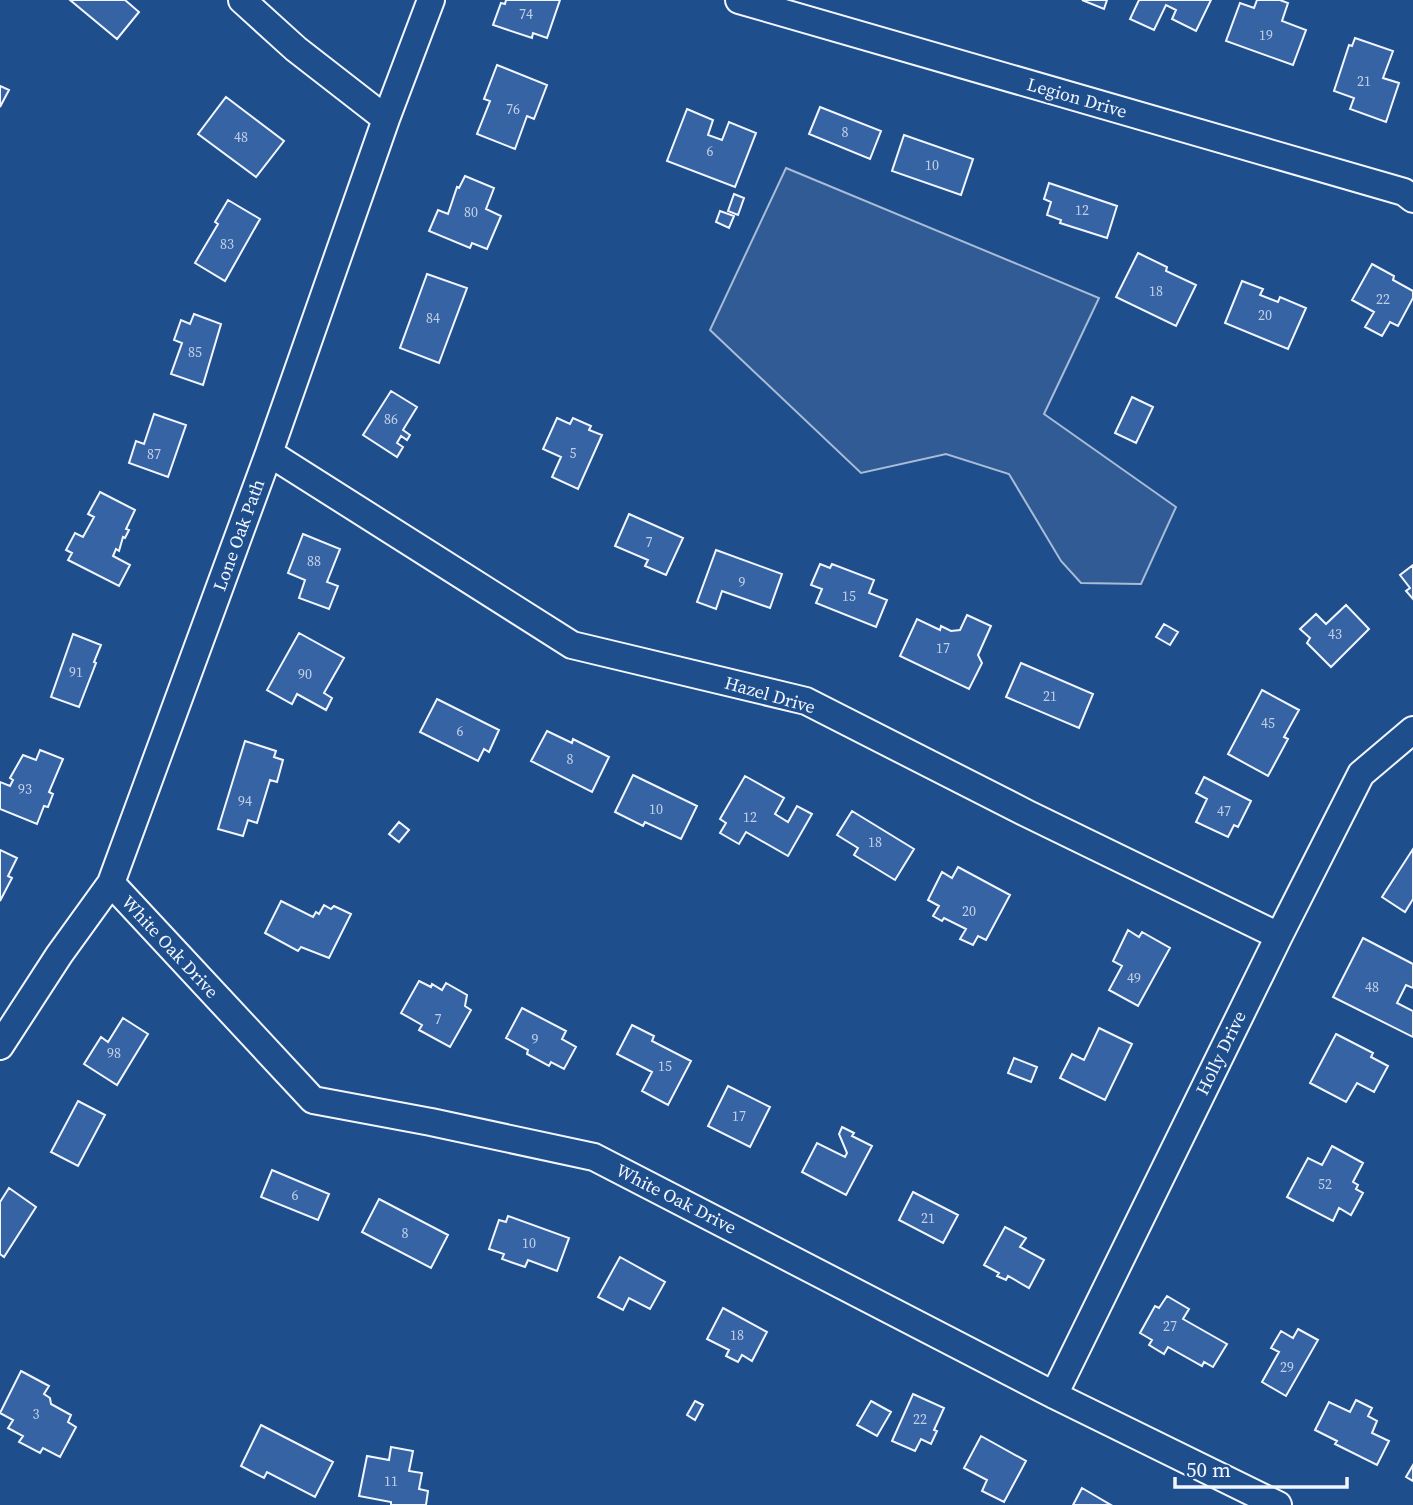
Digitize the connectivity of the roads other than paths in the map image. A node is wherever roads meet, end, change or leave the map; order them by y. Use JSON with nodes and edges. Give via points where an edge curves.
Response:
{"nodes":[{"id":1,"x":242,"y":0,"type":"edge"},
{"id":2,"x":431,"y":0,"type":"edge"},
{"id":3,"x":739,"y":0,"type":"edge"},
{"id":4,"x":386,"y":119,"type":"junction"},
{"id":5,"x":1413,"y":199,"type":"edge"},
{"id":6,"x":268,"y":453,"type":"junction"},
{"id":7,"x":1413,"y":730,"type":"edge"},
{"id":8,"x":111,"y":883,"type":"junction"},
{"id":9,"x":1279,"y":936,"type":"junction"},
{"id":10,"x":0,"y":1046,"type":"edge"},
{"id":11,"x":1054,"y":1395,"type":"junction"},
{"id":12,"x":1278,"y":1505,"type":"edge"}],
"edges":[{"from":1,"to":4,"type":"street"},
{"from":2,"to":4,"type":"street","name":"Lone Oak Path"},
{"from":3,"to":5,"type":"street","name":"Legion Drive","via":[[1404,192]]},
{"from":4,"to":6,"type":"street","name":"Lone Oak Path"},
{"from":6,"to":8,"type":"street","name":"Lone Oak Path"},
{"from":6,"to":9,"type":"street","name":"Hazel Drive","via":[[572,645],[806,701]]},
{"from":7,"to":9,"type":"street","name":"Holly Drive","via":[[1361,774]]},
{"from":8,"to":10,"type":"street","name":"Lone Oak Path"},
{"from":8,"to":11,"type":"street","name":"White Oak Drive","via":[[313,1100],[594,1157]]},
{"from":9,"to":11,"type":"street","name":"Holly Drive"},
{"from":11,"to":12,"type":"street","name":"White Oak Drive"}]}
